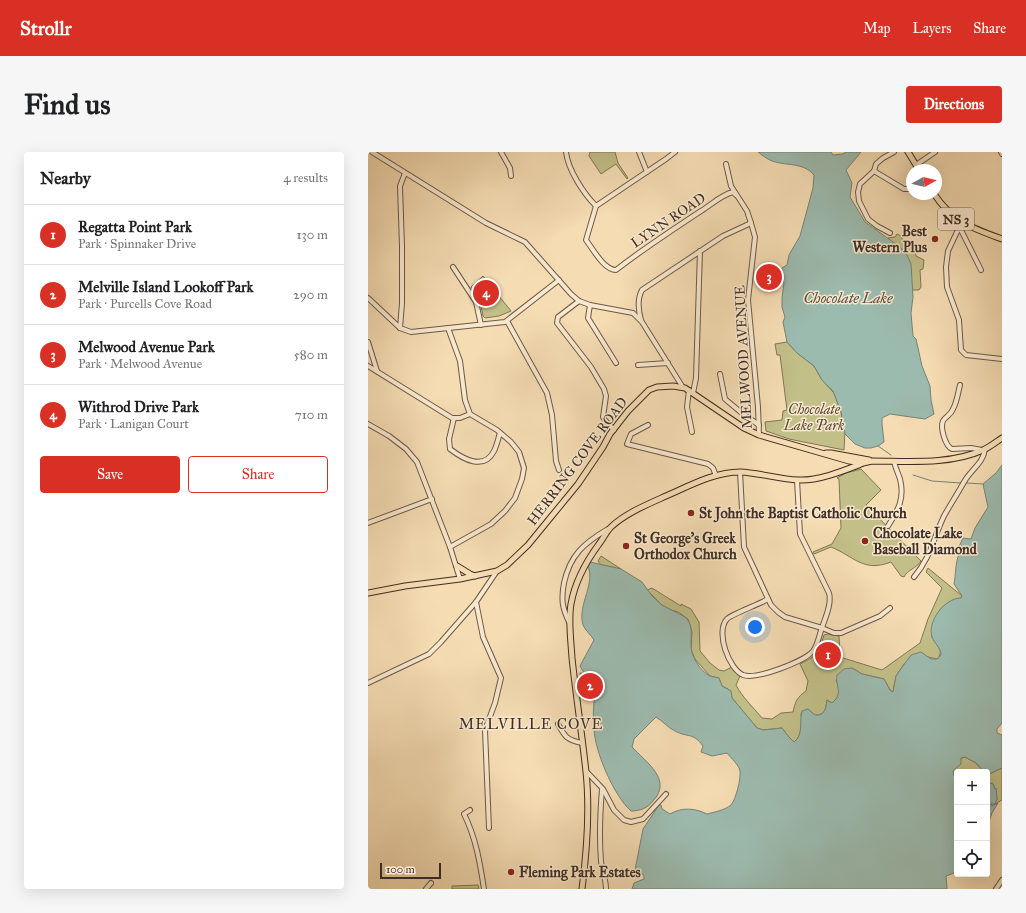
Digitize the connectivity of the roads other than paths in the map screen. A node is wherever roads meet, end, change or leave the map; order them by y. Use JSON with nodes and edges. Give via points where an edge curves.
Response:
{"nodes":[{"id":1,"x":374,"y":152,"type":"edge"},
{"id":2,"x":501,"y":152,"type":"edge"},
{"id":3,"x":566,"y":152,"type":"edge"},
{"id":4,"x":639,"y":152,"type":"edge"},
{"id":5,"x":675,"y":152,"type":"edge"},
{"id":6,"x":894,"y":152,"type":"edge"},
{"id":7,"x":908,"y":152,"type":"edge"},
{"id":8,"x":935,"y":152,"type":"edge"},
{"id":9,"x":726,"y":164,"type":"dead end"},
{"id":10,"x":915,"y":164,"type":"edge"},
{"id":11,"x":922,"y":164,"type":"edge"},
{"id":12,"x":874,"y":171,"type":"junction"},
{"id":13,"x":647,"y":172,"type":"junction"},
{"id":14,"x":405,"y":173,"type":"junction"},
{"id":15,"x":511,"y":176,"type":"dead end"},
{"id":16,"x":906,"y":190,"type":"edge"},
{"id":17,"x":736,"y":195,"type":"junction"},
{"id":18,"x":939,"y":200,"type":"edge"},
{"id":19,"x":596,"y":206,"type":"junction"},
{"id":20,"x":751,"y":223,"type":"junction"},
{"id":21,"x":962,"y":226,"type":"junction"},
{"id":22,"x":890,"y":233,"type":"dead end"},
{"id":23,"x":1002,"y":239,"type":"edge"},
{"id":24,"x":700,"y":251,"type":"junction"},
{"id":25,"x":453,"y":267,"type":"dead end"},
{"id":26,"x":981,"y":270,"type":"dead end"},
{"id":27,"x":559,"y":280,"type":"junction"},
{"id":28,"x":368,"y":298,"type":"edge"},
{"id":29,"x":579,"y":301,"type":"junction"},
{"id":30,"x":590,"y":305,"type":"junction"},
{"id":31,"x":507,"y":321,"type":"junction"},
{"id":32,"x":642,"y":322,"type":"junction"},
{"id":33,"x":481,"y":325,"type":"junction"},
{"id":34,"x":400,"y":328,"type":"junction"},
{"id":35,"x":448,"y":328,"type":"junction"},
{"id":36,"x":368,"y":342,"type":"edge"},
{"id":37,"x":1002,"y":359,"type":"edge"},
{"id":38,"x":668,"y":362,"type":"junction"},
{"id":39,"x":616,"y":363,"type":"dead end"},
{"id":40,"x":638,"y":365,"type":"dead end"},
{"id":41,"x":368,"y":366,"type":"edge"},
{"id":42,"x":377,"y":372,"type":"junction"},
{"id":43,"x":720,"y":374,"type":"dead end"},
{"id":44,"x":960,"y":385,"type":"dead end"},
{"id":45,"x":682,"y":386,"type":"junction"},
{"id":46,"x":691,"y":392,"type":"junction"},
{"id":47,"x":470,"y":414,"type":"junction"},
{"id":48,"x":454,"y":418,"type":"junction"},
{"id":49,"x":368,"y":424,"type":"edge"},
{"id":50,"x":648,"y":425,"type":"dead end"},
{"id":51,"x":758,"y":425,"type":"junction"},
{"id":52,"x":614,"y":430,"type":"junction"},
{"id":53,"x":500,"y":432,"type":"junction"},
{"id":54,"x":692,"y":432,"type":"dead end"},
{"id":55,"x":758,"y":435,"type":"junction"},
{"id":56,"x":1002,"y":438,"type":"edge"},
{"id":57,"x":984,"y":449,"type":"junction"},
{"id":58,"x":843,"y":458,"type":"junction"},
{"id":59,"x":872,"y":461,"type":"junction"},
{"id":60,"x":894,"y":461,"type":"junction"},
{"id":61,"x":863,"y":463,"type":"junction"},
{"id":62,"x":559,"y":470,"type":"dead end"},
{"id":63,"x":740,"y":472,"type":"junction"},
{"id":64,"x":835,"y":472,"type":"junction"},
{"id":65,"x":716,"y":476,"type":"junction"},
{"id":66,"x":797,"y":480,"type":"junction"},
{"id":67,"x":432,"y":499,"type":"junction"},
{"id":68,"x":368,"y":523,"type":"edge"},
{"id":69,"x":888,"y":526,"type":"dead end"},
{"id":70,"x":610,"y":528,"type":"junction"},
{"id":71,"x":450,"y":547,"type":"junction"},
{"id":72,"x":457,"y":566,"type":"junction"},
{"id":73,"x":497,"y":571,"type":"junction"},
{"id":74,"x":476,"y":576,"type":"junction"},
{"id":75,"x":914,"y":577,"type":"dead end"},
{"id":76,"x":460,"y":580,"type":"junction"},
{"id":77,"x":368,"y":593,"type":"edge"},
{"id":78,"x":768,"y":599,"type":"junction"},
{"id":79,"x":476,"y":602,"type":"junction"},
{"id":80,"x":890,"y":608,"type":"dead end"},
{"id":81,"x":570,"y":622,"type":"junction"},
{"id":82,"x":822,"y":628,"type":"junction"},
{"id":83,"x":368,"y":683,"type":"edge"},
{"id":84,"x":558,"y":724,"type":"dead end"},
{"id":85,"x":582,"y":743,"type":"junction"},
{"id":86,"x":586,"y":771,"type":"junction"},
{"id":87,"x":602,"y":789,"type":"junction"},
{"id":88,"x":666,"y":794,"type":"dead end"},
{"id":89,"x":470,"y":810,"type":"dead end"},
{"id":90,"x":490,"y":828,"type":"dead end"},
{"id":91,"x":1002,"y":881,"type":"edge"},
{"id":92,"x":431,"y":883,"type":"dead end"},
{"id":93,"x":426,"y":889,"type":"edge"},
{"id":94,"x":484,"y":889,"type":"edge"},
{"id":95,"x":582,"y":889,"type":"edge"},
{"id":96,"x":606,"y":889,"type":"edge"},
{"id":97,"x":996,"y":889,"type":"edge"}],
"edges":[{"from":1,"to":14,"type":"street"},
{"from":2,"to":15,"type":"street","via":[[510,168]]},
{"from":3,"to":19,"type":"street","via":[[572,171]]},
{"from":4,"to":13,"type":"street"},
{"from":5,"to":13,"type":"street"},
{"from":6,"to":12,"type":"street","via":[[879,161]]},
{"from":7,"to":10,"type":"main road"},
{"from":8,"to":11,"type":"street"},
{"from":9,"to":17,"type":"street","name":"MELWOOD AVENUE","via":[[730,186]]},
{"from":12,"to":16,"type":"street"},
{"from":12,"to":22,"type":"street","via":[[860,184],[859,201],[868,219]]},
{"from":13,"to":19,"type":"street"},
{"from":14,"to":27,"type":"street","via":[[486,223],[526,242]]},
{"from":14,"to":34,"type":"street","via":[[400,186]]},
{"from":17,"to":19,"type":"street","name":"LYNN ROAD","via":[[733,192],[722,197],[616,270],[606,266],[586,240]]},
{"from":17,"to":20,"type":"street","name":"MELWOOD AVENUE","via":[[747,211]]},
{"from":18,"to":21,"type":"main road","number":"NS 3"},
{"from":20,"to":24,"type":"street","via":[[723,236]]},
{"from":20,"to":51,"type":"street","name":"MELWOOD AVENUE","via":[[755,238],[748,306]]},
{"from":21,"to":23,"type":"main road","number":"NS 3"},
{"from":21,"to":26,"type":"street"},
{"from":21,"to":37,"type":"street","via":[[948,251],[946,267],[947,287],[959,320],[961,350],[966,355]]},
{"from":24,"to":32,"type":"street","via":[[642,290],[639,297],[639,312]]},
{"from":24,"to":46,"type":"street","via":[[696,378]]},
{"from":25,"to":33,"type":"street","via":[[476,302]]},
{"from":27,"to":29,"type":"street"},
{"from":27,"to":31,"type":"street"},
{"from":28,"to":34,"type":"street"},
{"from":29,"to":30,"type":"street"},
{"from":29,"to":52,"type":"street","via":[[558,317],[557,323],[591,367],[604,389],[606,396],[603,415]]},
{"from":30,"to":32,"type":"street","via":[[633,313]]},
{"from":30,"to":39,"type":"street","via":[[588,318]]},
{"from":31,"to":33,"type":"street"},
{"from":31,"to":62,"type":"street","via":[[552,408],[556,462]]},
{"from":32,"to":38,"type":"street"},
{"from":33,"to":35,"type":"street"},
{"from":34,"to":35,"type":"street","via":[[412,332]]},
{"from":35,"to":47,"type":"street","via":[[460,361]]},
{"from":36,"to":42,"type":"street"},
{"from":38,"to":40,"type":"street"},
{"from":38,"to":45,"type":"street"},
{"from":41,"to":42,"type":"street"},
{"from":42,"to":48,"type":"street"},
{"from":43,"to":51,"type":"street","via":[[725,399]]},
{"from":44,"to":57,"type":"street","via":[[953,410],[942,425],[947,445],[952,449]]},
{"from":45,"to":46,"type":"main road"},
{"from":45,"to":52,"type":"main road","name":"HERRING COVE ROAD","via":[[657,387],[649,390]]},
{"from":46,"to":54,"type":"street","via":[[687,407]]},
{"from":46,"to":55,"type":"main road"},
{"from":47,"to":48,"type":"street","via":[[463,418]]},
{"from":47,"to":53,"type":"street"},
{"from":48,"to":53,"type":"street","via":[[449,439],[450,449],[469,461],[480,462],[488,459],[494,452]]},
{"from":49,"to":67,"type":"street","via":[[406,449],[417,462]]},
{"from":50,"to":65,"type":"street","via":[[631,434],[627,443],[708,464]]},
{"from":51,"to":55,"type":"street","name":"MELWOOD AVENUE"},
{"from":52,"to":73,"type":"main road","name":"HERRING COVE ROAD","via":[[555,513],[520,554]]},
{"from":53,"to":71,"type":"street","via":[[511,442],[523,460],[522,479],[515,498],[491,524]]},
{"from":55,"to":58,"type":"main road"},
{"from":56,"to":57,"type":"main road"},
{"from":57,"to":60,"type":"main road","via":[[950,459]]},
{"from":57,"to":75,"type":"street","via":[[982,460],[963,484],[945,515],[924,564]]},
{"from":58,"to":59,"type":"main road"},
{"from":58,"to":61,"type":"main road"},
{"from":58,"to":64,"type":"main road"},
{"from":59,"to":60,"type":"main road"},
{"from":59,"to":61,"type":"main road"},
{"from":60,"to":69,"type":"street","via":[[902,498]]},
{"from":61,"to":64,"type":"main road"},
{"from":63,"to":65,"type":"main road"},
{"from":63,"to":66,"type":"main road"},
{"from":63,"to":78,"type":"street","via":[[744,547]]},
{"from":64,"to":66,"type":"main road","via":[[814,479]]},
{"from":65,"to":70,"type":"main road","via":[[643,507]]},
{"from":66,"to":82,"type":"street","via":[[800,534],[830,598]]},
{"from":67,"to":68,"type":"street"},
{"from":67,"to":71,"type":"street"},
{"from":70,"to":81,"type":"main road","via":[[582,569],[574,588]]},
{"from":70,"to":81,"type":"street","via":[[591,539],[579,550],[567,570],[562,604]]},
{"from":71,"to":72,"type":"street"},
{"from":72,"to":74,"type":"main road"},
{"from":72,"to":76,"type":"street"},
{"from":73,"to":74,"type":"main road","name":"HERRING COVE ROAD"},
{"from":73,"to":79,"type":"street"},
{"from":74,"to":76,"type":"main road","name":"HERRING COVE ROAD"},
{"from":76,"to":77,"type":"main road","name":"HERRING COVE ROAD"},
{"from":78,"to":82,"type":"street","via":[[784,616]]},
{"from":78,"to":82,"type":"street","via":[[730,617],[723,626],[723,644],[735,669],[743,675],[776,671],[808,655],[815,648]]},
{"from":79,"to":83,"type":"street","via":[[429,654]]},
{"from":79,"to":90,"type":"street","via":[[483,637],[501,678],[485,730]]},
{"from":80,"to":82,"type":"street","via":[[880,616],[840,633],[834,634]]},
{"from":81,"to":85,"type":"main road"},
{"from":84,"to":85,"type":"street","via":[[571,741]]},
{"from":85,"to":86,"type":"main road"},
{"from":86,"to":87,"type":"street"},
{"from":86,"to":95,"type":"main road","via":[[588,809]]},
{"from":87,"to":88,"type":"street","via":[[614,810],[624,820],[631,822],[643,819]]},
{"from":87,"to":96,"type":"street","via":[[599,830],[601,864]]},
{"from":89,"to":94,"type":"street","via":[[464,814],[472,829]]},
{"from":91,"to":97,"type":"street"},
{"from":92,"to":93,"type":"street"}]}
